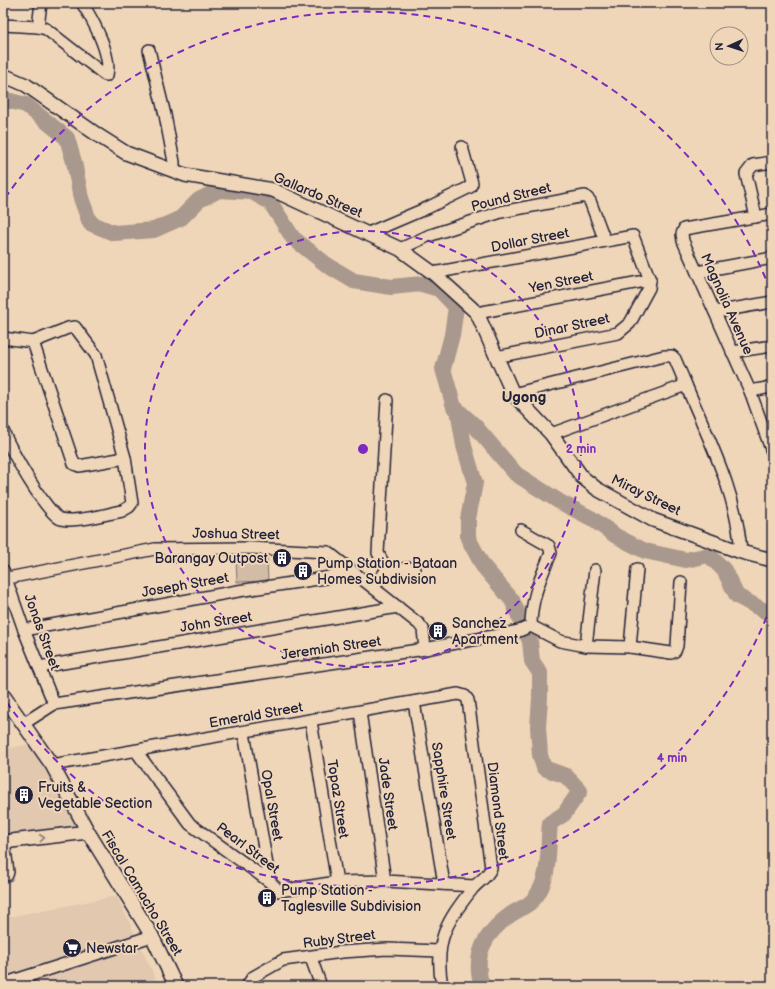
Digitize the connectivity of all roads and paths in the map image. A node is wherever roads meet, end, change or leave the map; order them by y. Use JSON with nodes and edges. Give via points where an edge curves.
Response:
{"nodes":[{"id":1,"x":41,"y":3,"type":"edge"},
{"id":2,"x":82,"y":3,"type":"edge"},
{"id":3,"x":3,"y":25,"type":"edge"},
{"id":4,"x":38,"y":26,"type":"junction"},
{"id":5,"x":149,"y":50,"type":"dead end"},
{"id":6,"x":3,"y":75,"type":"edge"},
{"id":7,"x":462,"y":147,"type":"dead end"},
{"id":8,"x":772,"y":162,"type":"edge"},
{"id":9,"x":174,"y":171,"type":"junction"},
{"id":10,"x":772,"y":214,"type":"edge"},
{"id":11,"x":756,"y":217,"type":"junction"},
{"id":12,"x":366,"y":234,"type":"junction"},
{"id":13,"x":605,"y":241,"type":"junction"},
{"id":14,"x":400,"y":249,"type":"junction"},
{"id":15,"x":772,"y":258,"type":"edge"},
{"id":16,"x":696,"y":272,"type":"junction"},
{"id":17,"x":433,"y":273,"type":"junction"},
{"id":18,"x":650,"y":280,"type":"junction"},
{"id":19,"x":772,"y":302,"type":"edge"},
{"id":20,"x":715,"y":312,"type":"junction"},
{"id":21,"x":477,"y":313,"type":"junction"},
{"id":22,"x":3,"y":338,"type":"edge"},
{"id":23,"x":33,"y":342,"type":"junction"},
{"id":24,"x":772,"y":346,"type":"edge"},
{"id":25,"x":732,"y":352,"type":"junction"},
{"id":26,"x":496,"y":357,"type":"junction"},
{"id":27,"x":686,"y":385,"type":"junction"},
{"id":28,"x":772,"y":387,"type":"edge"},
{"id":29,"x":750,"y":391,"type":"junction"},
{"id":30,"x":513,"y":394,"type":"junction"},
{"id":31,"x":387,"y":400,"type":"dead end"},
{"id":32,"x":3,"y":430,"type":"edge"},
{"id":33,"x":768,"y":433,"type":"edge"},
{"id":34,"x":551,"y":434,"type":"junction"},
{"id":35,"x":772,"y":452,"type":"edge"},
{"id":36,"x":125,"y":458,"type":"junction"},
{"id":37,"x":521,"y":530,"type":"dead end"},
{"id":38,"x":741,"y":552,"type":"junction"},
{"id":39,"x":772,"y":560,"type":"edge"},
{"id":40,"x":415,"y":568,"type":"dead end"},
{"id":41,"x":637,"y":569,"type":"dead end"},
{"id":42,"x":351,"y":570,"type":"junction"},
{"id":43,"x":387,"y":570,"type":"junction"},
{"id":44,"x":595,"y":570,"type":"dead end"},
{"id":45,"x":4,"y":575,"type":"edge"},
{"id":46,"x":681,"y":582,"type":"dead end"},
{"id":47,"x":373,"y":587,"type":"junction"},
{"id":48,"x":398,"y":607,"type":"junction"},
{"id":49,"x":525,"y":628,"type":"junction"},
{"id":50,"x":24,"y":630,"type":"junction"},
{"id":51,"x":586,"y":646,"type":"junction"},
{"id":52,"x":630,"y":647,"type":"junction"},
{"id":53,"x":425,"y":649,"type":"junction"},
{"id":54,"x":39,"y":667,"type":"junction"},
{"id":55,"x":3,"y":694,"type":"edge"},
{"id":56,"x":465,"y":696,"type":"joint"},
{"id":57,"x":414,"y":702,"type":"junction"},
{"id":58,"x":54,"y":704,"type":"junction"},
{"id":59,"x":360,"y":712,"type":"junction"},
{"id":60,"x":311,"y":721,"type":"junction"},
{"id":61,"x":23,"y":724,"type":"junction"},
{"id":62,"x":244,"y":733,"type":"junction"},
{"id":63,"x":136,"y":751,"type":"junction"},
{"id":64,"x":52,"y":765,"type":"junction"},
{"id":65,"x":88,"y":832,"type":"junction"},
{"id":66,"x":3,"y":842,"type":"edge"},
{"id":67,"x":3,"y":875,"type":"edge"},
{"id":68,"x":385,"y":881,"type":"junction"},
{"id":69,"x":270,"y":882,"type":"junction"},
{"id":70,"x":336,"y":882,"type":"junction"},
{"id":71,"x":444,"y":884,"type":"junction"},
{"id":72,"x":475,"y":886,"type":"junction"},
{"id":73,"x":152,"y":936,"type":"junction"},
{"id":74,"x":439,"y":951,"type":"junction"},
{"id":75,"x":311,"y":958,"type":"junction"},
{"id":76,"x":3,"y":984,"type":"edge"},
{"id":77,"x":250,"y":984,"type":"edge"},
{"id":78,"x":176,"y":986,"type":"edge"},
{"id":79,"x":321,"y":986,"type":"edge"},
{"id":80,"x":442,"y":986,"type":"edge"}],
"edges":[{"from":1,"to":4,"type":"street"},
{"from":2,"to":4,"type":"street","via":[[102,42],[108,66],[107,75],[46,29]]},
{"from":3,"to":4,"type":"street"},
{"from":5,"to":9,"type":"street","via":[[170,139]]},
{"from":6,"to":9,"type":"street","name":"Gallardo Street","via":[[26,85],[126,153]]},
{"from":7,"to":12,"type":"street","via":[[472,183],[470,187]]},
{"from":8,"to":11,"type":"street","via":[[753,165],[746,174]]},
{"from":9,"to":12,"type":"street","name":"Gallardo Street","via":[[202,179],[273,190]]},
{"from":10,"to":11,"type":"street"},
{"from":11,"to":16,"type":"street","name":"Magnolia Avenue","via":[[684,229],[683,241]]},
{"from":12,"to":14,"type":"street","name":"Gallardo Street"},
{"from":13,"to":14,"type":"street","name":"Pound Street","via":[[590,201],[585,196],[501,212],[428,236]]},
{"from":13,"to":17,"type":"street","name":"Dollar Street"},
{"from":13,"to":18,"type":"street","name":"Dollar Street","via":[[633,236]]},
{"from":14,"to":17,"type":"street","name":"Gallardo Street"},
{"from":15,"to":16,"type":"street"},
{"from":16,"to":20,"type":"street","name":"Magnolia Avenue"},
{"from":17,"to":21,"type":"street","name":"Gallardo Street"},
{"from":18,"to":21,"type":"street","name":"Yen Street"},
{"from":18,"to":26,"type":"street","name":"Dinar Street","via":[[645,298],[630,323],[618,333]]},
{"from":19,"to":20,"type":"street"},
{"from":20,"to":25,"type":"street","name":"Magnolia Avenue"},
{"from":21,"to":26,"type":"street","name":"Gallardo Street"},
{"from":22,"to":23,"type":"street"},
{"from":23,"to":36,"type":"street","via":[[74,464],[79,466]]},
{"from":23,"to":36,"type":"street","via":[[68,328],[75,327],[79,331],[96,355]]},
{"from":24,"to":25,"type":"street"},
{"from":25,"to":29,"type":"street","name":"Magnolia Avenue"},
{"from":26,"to":30,"type":"street","name":"Gallardo Street"},
{"from":27,"to":30,"type":"street","via":[[675,359],[672,356],[664,356]]},
{"from":27,"to":34,"type":"street"},
{"from":27,"to":38,"type":"street","via":[[738,517]]},
{"from":28,"to":29,"type":"street"},
{"from":29,"to":33,"type":"street","name":"Magnolia Avenue"},
{"from":30,"to":34,"type":"street","name":"Gallardo Street"},
{"from":31,"to":43,"type":"street","via":[[378,553]]},
{"from":32,"to":36,"type":"street","via":[[24,471],[52,513],[60,519],[70,521],[122,511],[129,507],[132,503]]},
{"from":33,"to":35,"type":"street","name":"Magnolia Avenue"},
{"from":34,"to":38,"type":"street","name":"Miray Street","via":[[582,477],[597,489],[653,520]]},
{"from":37,"to":49,"type":"street","via":[[549,546],[551,550]]},
{"from":38,"to":39,"type":"street","name":"Miray Street"},
{"from":40,"to":43,"type":"street"},
{"from":41,"to":52,"type":"street"},
{"from":42,"to":45,"type":"street","name":"Joshua Street","via":[[328,552],[249,548],[154,549]]},
{"from":42,"to":47,"type":"street","name":"Joshua Street"},
{"from":42,"to":50,"type":"street","name":"Joseph Street","via":[[325,578],[238,591]]},
{"from":43,"to":47,"type":"street"},
{"from":44,"to":51,"type":"street"},
{"from":45,"to":50,"type":"street","name":"Jonas Street"},
{"from":46,"to":52,"type":"street","via":[[675,651],[671,653]]},
{"from":47,"to":48,"type":"street","name":"Joshua Street"},
{"from":48,"to":53,"type":"street","name":"Joshua Street","via":[[423,629]]},
{"from":48,"to":54,"type":"street","name":"John Street"},
{"from":49,"to":51,"type":"street","via":[[555,640]]},
{"from":49,"to":53,"type":"street","name":"Jeremiah Street"},
{"from":50,"to":54,"type":"street","name":"Jonas Street"},
{"from":51,"to":52,"type":"street"},
{"from":53,"to":58,"type":"street","name":"Jeremiah Street"},
{"from":54,"to":58,"type":"street","name":"Jonas Street"},
{"from":55,"to":61,"type":"street","name":"Fiscal Camacho Street"},
{"from":56,"to":57,"type":"street","name":"Emerald Street","via":[[458,694]]},
{"from":56,"to":72,"type":"street","name":"Diamond Street","via":[[468,700],[491,868],[488,875]]},
{"from":57,"to":59,"type":"street","name":"Emerald Street"},
{"from":57,"to":71,"type":"street","name":"Sapphire Street"},
{"from":58,"to":61,"type":"street","name":"Jeremiah Street"},
{"from":59,"to":60,"type":"street","name":"Emerald Street"},
{"from":59,"to":68,"type":"street","name":"Jade Street"},
{"from":60,"to":62,"type":"street","name":"Emerald Street"},
{"from":60,"to":70,"type":"street","name":"Topaz Street"},
{"from":61,"to":64,"type":"street","name":"Fiscal Camacho Street"},
{"from":62,"to":63,"type":"street","name":"Emerald Street"},
{"from":62,"to":69,"type":"street","name":"Opal Street"},
{"from":63,"to":64,"type":"street","name":"Emerald Street"},
{"from":63,"to":69,"type":"street","name":"Pearl Street","via":[[190,824]]},
{"from":64,"to":65,"type":"street","name":"Fiscal Camacho Street"},
{"from":66,"to":65,"type":"street","one_way":true},
{"from":65,"to":73,"type":"street","name":"Fiscal Camacho Street"},
{"from":66,"to":67,"type":"street","via":[[8,872],[7,875]]},
{"from":68,"to":70,"type":"street","name":"Pearl Street"},
{"from":68,"to":71,"type":"street","name":"Pearl Street"},
{"from":69,"to":70,"type":"street","name":"Pearl Street","via":[[279,891]]},
{"from":71,"to":72,"type":"street","name":"Pearl Street"},
{"from":72,"to":74,"type":"street","name":"Diamond Street","via":[[450,917]]},
{"from":73,"to":76,"type":"street"},
{"from":73,"to":78,"type":"street","name":"Fiscal Camacho Street"},
{"from":74,"to":75,"type":"street","name":"Ruby Street","via":[[387,949],[342,952]]},
{"from":74,"to":80,"type":"street","name":"Diamond Street"},
{"from":75,"to":77,"type":"street","name":"Ruby Street","via":[[283,960],[253,977]]},
{"from":75,"to":79,"type":"street"}]}
